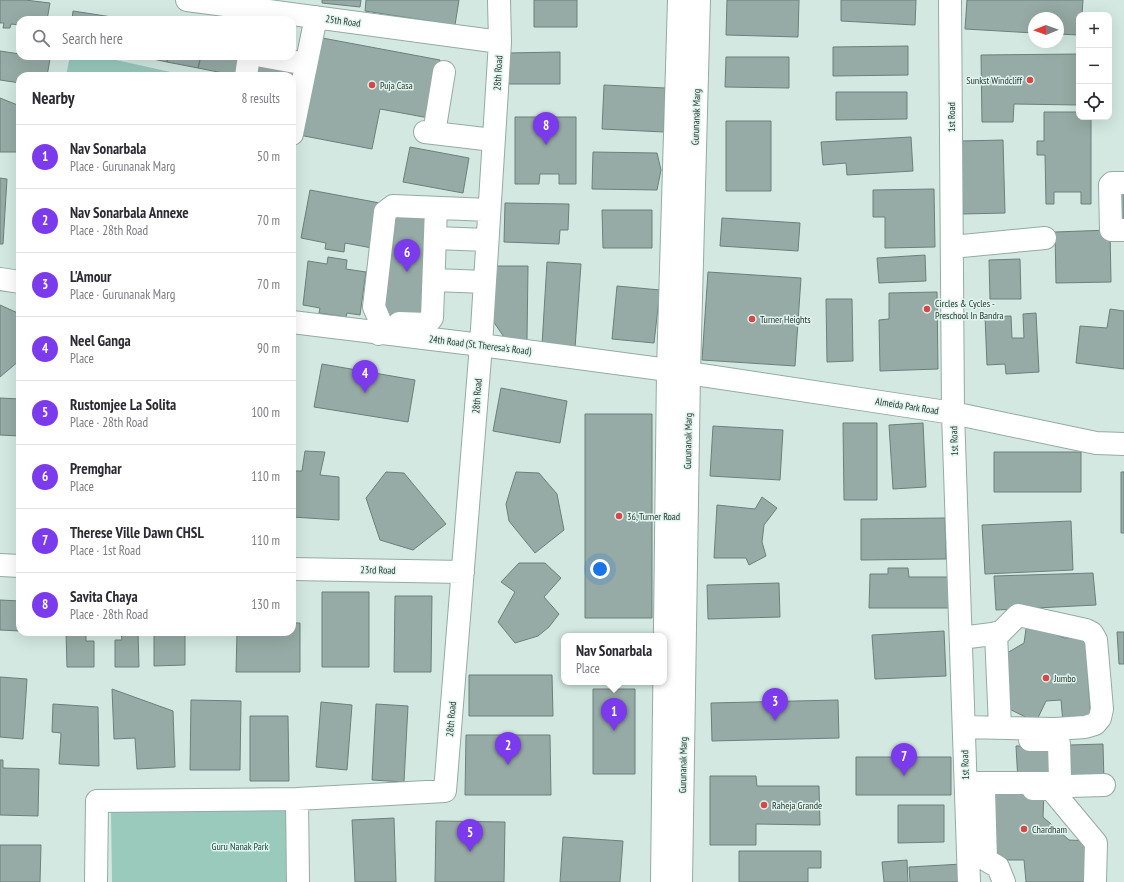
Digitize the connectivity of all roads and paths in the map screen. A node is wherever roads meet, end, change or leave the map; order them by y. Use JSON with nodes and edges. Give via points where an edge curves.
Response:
{"nodes":[{"id":1,"x":187,"y":0,"type":"edge"},
{"id":2,"x":499,"y":0,"type":"edge"},
{"id":3,"x":679,"y":0,"type":"edge"},
{"id":4,"x":699,"y":0,"type":"edge"},
{"id":5,"x":950,"y":0,"type":"edge"},
{"id":6,"x":257,"y":15,"type":"edge"},
{"id":7,"x":271,"y":16,"type":"edge"},
{"id":8,"x":296,"y":17,"type":"edge"},
{"id":9,"x":316,"y":17,"type":"junction"},
{"id":10,"x":500,"y":42,"type":"junction"},
{"id":11,"x":248,"y":60,"type":"edge"},
{"id":12,"x":287,"y":60,"type":"edge"},
{"id":13,"x":306,"y":64,"type":"junction"},
{"id":14,"x":247,"y":72,"type":"edge"},
{"id":15,"x":444,"y":72,"type":"dead end"},
{"id":16,"x":296,"y":114,"type":"edge"},
{"id":17,"x":494,"y":140,"type":"junction"},
{"id":18,"x":1124,"y":183,"type":"edge"},
{"id":19,"x":436,"y":228,"type":"junction"},
{"id":20,"x":488,"y":230,"type":"junction"},
{"id":21,"x":1124,"y":230,"type":"edge"},
{"id":22,"x":1045,"y":238,"type":"dead end"},
{"id":23,"x":952,"y":247,"type":"junction"},
{"id":24,"x":0,"y":279,"type":"edge"},
{"id":25,"x":16,"y":281,"type":"edge"},
{"id":26,"x":434,"y":287,"type":"junction"},
{"id":27,"x":484,"y":290,"type":"junction"},
{"id":28,"x":296,"y":322,"type":"edge"},
{"id":29,"x":380,"y":328,"type":"junction"},
{"id":30,"x":481,"y":345,"type":"junction"},
{"id":31,"x":678,"y":371,"type":"junction"},
{"id":32,"x":953,"y":413,"type":"junction"},
{"id":33,"x":1124,"y":444,"type":"edge"},
{"id":34,"x":0,"y":565,"type":"edge"},
{"id":35,"x":16,"y":566,"type":"edge"},
{"id":36,"x":296,"y":569,"type":"edge"},
{"id":37,"x":464,"y":572,"type":"junction"},
{"id":38,"x":996,"y":634,"type":"junction"},
{"id":39,"x":961,"y":638,"type":"junction"},
{"id":40,"x":1000,"y":727,"type":"junction"},
{"id":41,"x":970,"y":745,"type":"junction"},
{"id":42,"x":1057,"y":781,"type":"junction"},
{"id":43,"x":1104,"y":785,"type":"dead end"},
{"id":44,"x":974,"y":787,"type":"junction"},
{"id":45,"x":298,"y":799,"type":"junction"},
{"id":46,"x":96,"y":882,"type":"edge"},
{"id":47,"x":298,"y":882,"type":"edge"},
{"id":48,"x":662,"y":882,"type":"edge"},
{"id":49,"x":682,"y":882,"type":"edge"},
{"id":50,"x":969,"y":882,"type":"edge"},
{"id":51,"x":1004,"y":882,"type":"edge"},
{"id":52,"x":1095,"y":882,"type":"edge"}],
"edges":[{"from":1,"to":6,"type":"street","name":"25th Road"},
{"from":2,"to":10,"type":"street","name":"28th Road"},
{"from":3,"to":31,"type":"street","name":"Gurunanak Marg"},
{"from":4,"to":31,"type":"street","name":"Gurunanak Marg"},
{"from":5,"to":23,"type":"street","name":"1st Road"},
{"from":6,"to":7,"type":"street","name":"25th Road"},
{"from":8,"to":9,"type":"street","name":"25th Road"},
{"from":9,"to":10,"type":"street","name":"25th Road","via":[[337,30]]},
{"from":9,"to":13,"type":"street"},
{"from":10,"to":17,"type":"street","name":"28th Road"},
{"from":11,"to":14,"type":"street"},
{"from":12,"to":13,"type":"street"},
{"from":13,"to":16,"type":"street"},
{"from":15,"to":17,"type":"street","via":[[429,133]]},
{"from":17,"to":20,"type":"street","name":"28th Road"},
{"from":18,"to":21,"type":"street","via":[[1112,183],[1110,188],[1112,230]]},
{"from":19,"to":20,"type":"street"},
{"from":19,"to":20,"type":"street"},
{"from":19,"to":26,"type":"street"},
{"from":19,"to":29,"type":"street","via":[[393,206],[385,212],[374,306]]},
{"from":20,"to":27,"type":"street","name":"28th Road"},
{"from":22,"to":23,"type":"street"},
{"from":23,"to":32,"type":"street","name":"1st Road"},
{"from":24,"to":25,"type":"street"},
{"from":26,"to":27,"type":"street"},
{"from":26,"to":29,"type":"street","via":[[433,315],[430,322]]},
{"from":27,"to":30,"type":"street","name":"28th Road"},
{"from":28,"to":29,"type":"street","name":"24th Road (St. Theresa's Road)"},
{"from":29,"to":30,"type":"street","name":"24th Road (St. Theresa's Road)"},
{"from":30,"to":31,"type":"street","name":"24th Road (St. Theresa's Road)"},
{"from":30,"to":37,"type":"street","name":"28th Road"},
{"from":31,"to":32,"type":"street","name":"Almeida Park Road"},
{"from":31,"to":48,"type":"street","name":"Gurunanak Marg"},
{"from":31,"to":49,"type":"street","name":"Gurunanak Marg"},
{"from":32,"to":33,"type":"street","name":"Almeida Park Road","via":[[1096,443]]},
{"from":32,"to":39,"type":"street","name":"1st Road"},
{"from":34,"to":35,"type":"street"},
{"from":36,"to":37,"type":"street","name":"23rd Road"},
{"from":37,"to":45,"type":"street","name":"28th Road","via":[[445,791]]},
{"from":38,"to":39,"type":"street"},
{"from":38,"to":40,"type":"street"},
{"from":38,"to":40,"type":"street","via":[[1018,615],[1077,627],[1092,633],[1096,640],[1102,708],[1100,718],[1095,724],[1085,727]]},
{"from":39,"to":41,"type":"street","name":"1st Road"},
{"from":40,"to":41,"type":"street"},
{"from":41,"to":42,"type":"street","via":[[1053,740],[1059,744],[1060,779]]},
{"from":41,"to":44,"type":"street","name":"1st Road"},
{"from":42,"to":43,"type":"street","via":[[1069,786]]},
{"from":42,"to":44,"type":"street"},
{"from":44,"to":50,"type":"street","name":"1st Road"},
{"from":44,"to":51,"type":"street","via":[[986,860],[998,868]]},
{"from":44,"to":52,"type":"street","via":[[1051,789],[1096,843]]},
{"from":45,"to":46,"type":"street","via":[[97,801]]},
{"from":45,"to":47,"type":"street"}]}
